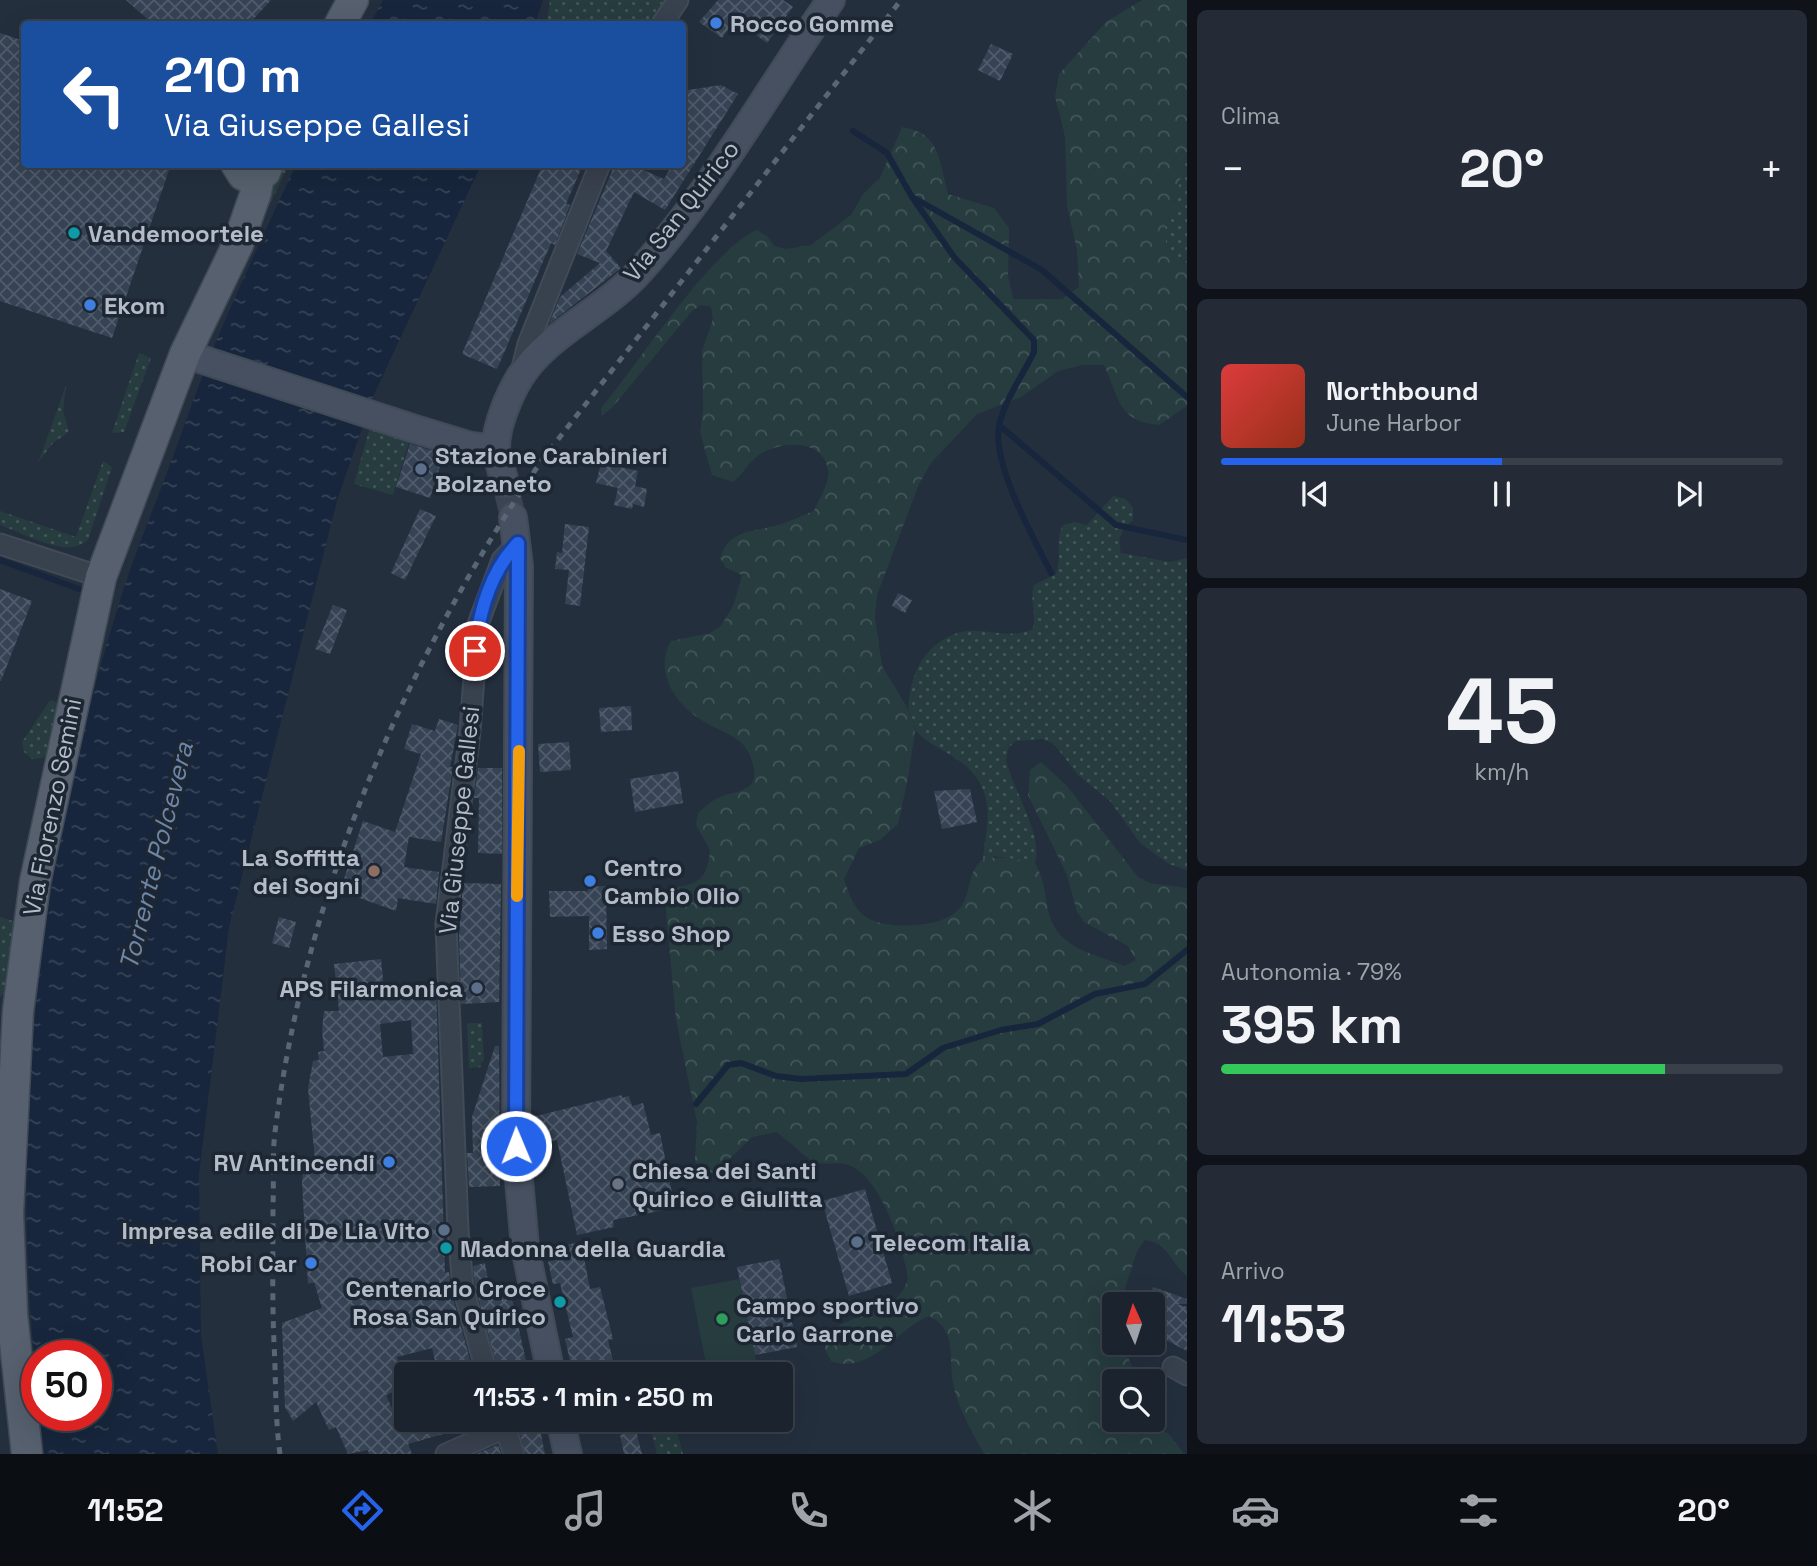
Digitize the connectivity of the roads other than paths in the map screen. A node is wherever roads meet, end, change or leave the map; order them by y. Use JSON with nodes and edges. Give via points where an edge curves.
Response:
{"nodes":[{"id":1,"x":353,"y":0,"type":"edge"},
{"id":2,"x":678,"y":0,"type":"edge"},
{"id":3,"x":831,"y":0,"type":"edge"},
{"id":4,"x":342,"y":21,"type":"edge"},
{"id":5,"x":664,"y":21,"type":"edge"},
{"id":6,"x":598,"y":168,"type":"edge"},
{"id":7,"x":254,"y":175,"type":"edge"},
{"id":8,"x":197,"y":358,"type":"junction"},
{"id":9,"x":519,"y":379,"type":"junction"},
{"id":10,"x":496,"y":449,"type":"junction"},
{"id":11,"x":505,"y":483,"type":"tunnel mouth"},
{"id":12,"x":516,"y":530,"type":"joint"},
{"id":13,"x":0,"y":544,"type":"edge"},
{"id":14,"x":101,"y":577,"type":"junction"},
{"id":15,"x":484,"y":1362,"type":"edge"},
{"id":16,"x":549,"y":1362,"type":"edge"},
{"id":17,"x":488,"y":1432,"type":"edge"},
{"id":18,"x":506,"y":1432,"type":"edge"},
{"id":19,"x":564,"y":1432,"type":"edge"},
{"id":20,"x":27,"y":1454,"type":"edge"},
{"id":21,"x":446,"y":1454,"type":"edge"},
{"id":22,"x":514,"y":1454,"type":"edge"},
{"id":23,"x":568,"y":1454,"type":"edge"}],
"edges":[{"from":1,"to":4,"type":"main road"},
{"from":2,"to":5,"type":"street"},
{"from":3,"to":9,"type":"main road","name":"Via San Quirico","via":[[719,167],[654,254],[621,289],[533,360]]},
{"from":6,"to":9,"type":"street","via":[[528,344]]},
{"from":7,"to":8,"type":"main road","name":"Via Fiorenzo Semini","via":[[238,244]]},
{"from":8,"to":10,"type":"main road","via":[[471,446]]},
{"from":8,"to":14,"type":"main road","name":"Via Fiorenzo Semini"},
{"from":9,"to":10,"type":"main road","name":"Via San Quirico","via":[[497,433]]},
{"from":10,"to":11,"type":"main road","name":"Via San Quirico"},
{"from":12,"to":15,"type":"street","name":"Via Giuseppe Gallesi","via":[[478,624],[446,925],[463,1288]]},
{"from":12,"to":16,"type":"main road","via":[[516,1146],[525,1247]]},
{"from":13,"to":14,"type":"street"},
{"from":14,"to":20,"type":"main road","name":"Via Fiorenzo Semini","via":[[34,882],[17,1024],[8,1213],[12,1314]]},
{"from":17,"to":21,"type":"street"},
{"from":18,"to":22,"type":"street"},
{"from":19,"to":23,"type":"main road"}]}
